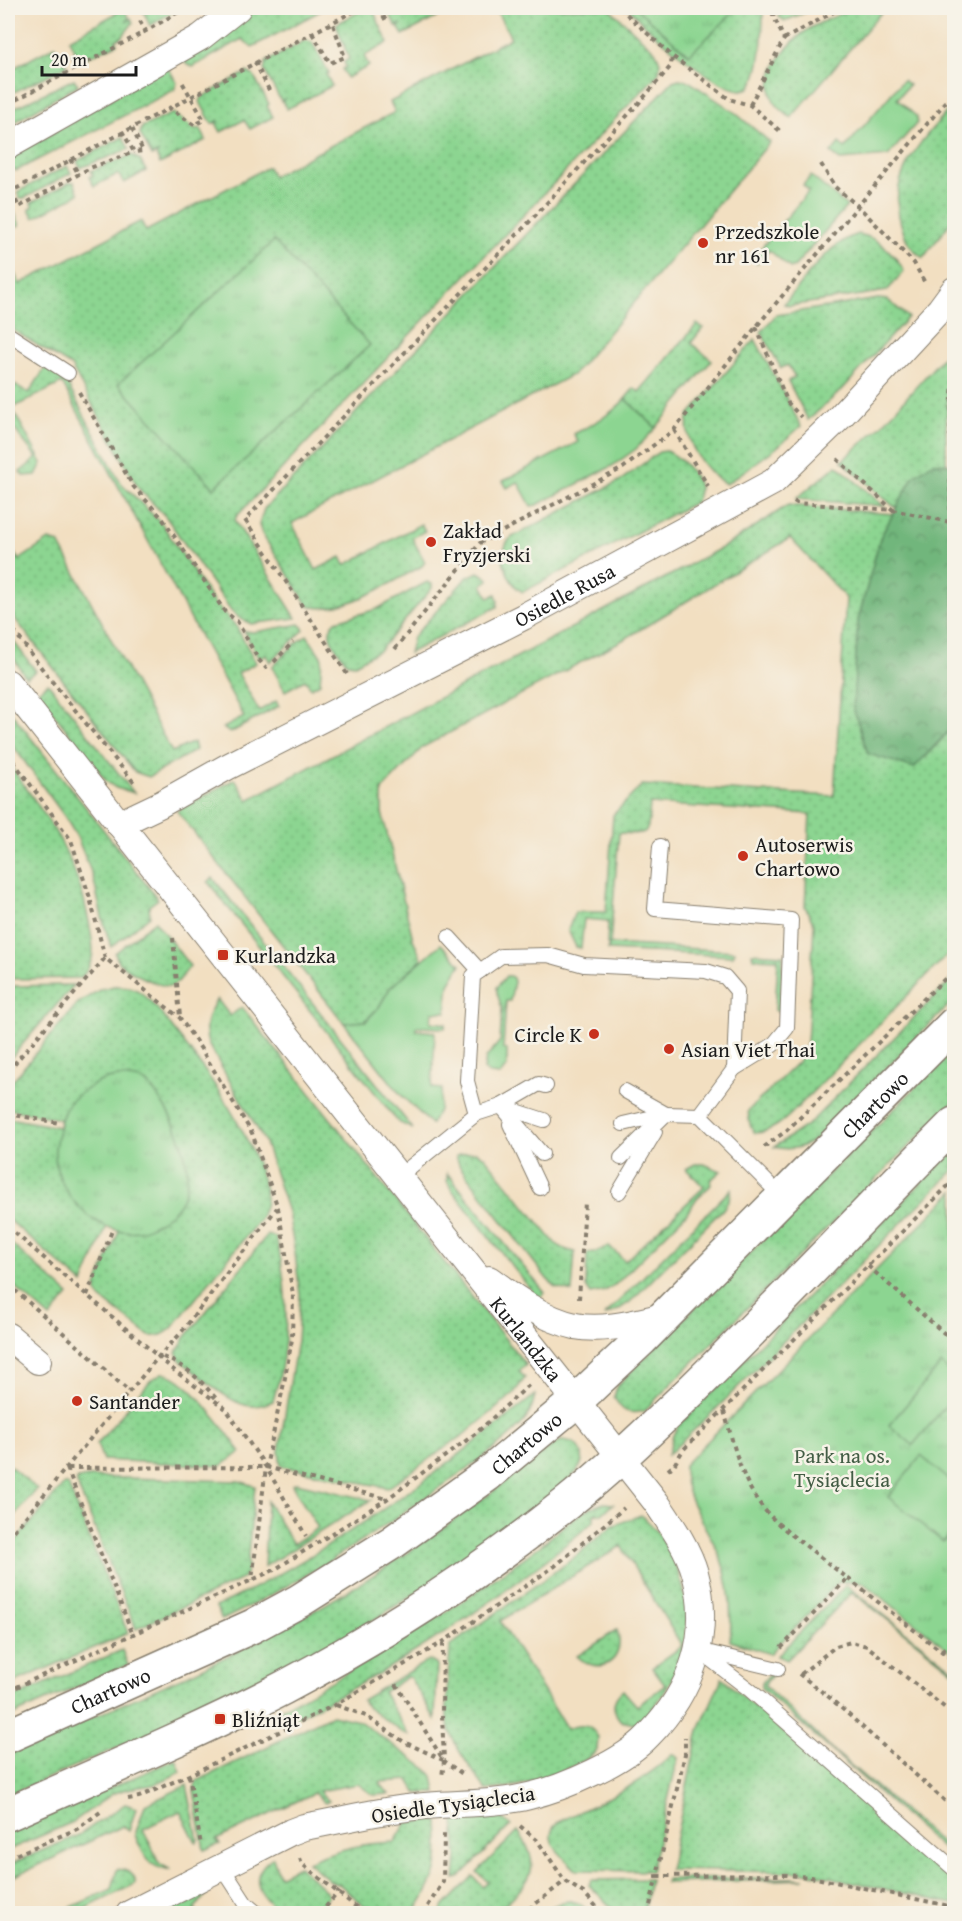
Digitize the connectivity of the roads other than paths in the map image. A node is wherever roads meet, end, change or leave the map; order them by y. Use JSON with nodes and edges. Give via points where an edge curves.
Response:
{"nodes":[{"id":1,"x":238,"y":8,"type":"edge"},
{"id":2,"x":8,"y":146,"type":"edge"},
{"id":3,"x":947,"y":300,"type":"edge"},
{"id":4,"x":8,"y":334,"type":"edge"},
{"id":5,"x":68,"y":373,"type":"road end"},
{"id":6,"x":8,"y":683,"type":"edge"},
{"id":7,"x":119,"y":824,"type":"junction"},
{"id":8,"x":660,"y":846,"type":"dead end"},
{"id":9,"x":449,"y":937,"type":"dead end"},
{"id":10,"x":480,"y":971,"type":"junction"},
{"id":11,"x":954,"y":1024,"type":"edge"},
{"id":12,"x":734,"y":1069,"type":"junction"},
{"id":13,"x":546,"y":1086,"type":"dead end"},
{"id":14,"x":625,"y":1091,"type":"dead end"},
{"id":15,"x":501,"y":1106,"type":"junction"},
{"id":16,"x":476,"y":1113,"type":"junction"},
{"id":17,"x":666,"y":1114,"type":"junction"},
{"id":18,"x":700,"y":1115,"type":"junction"},
{"id":19,"x":544,"y":1120,"type":"dead end"},
{"id":20,"x":623,"y":1124,"type":"dead end"},
{"id":21,"x":954,"y":1124,"type":"edge"},
{"id":22,"x":542,"y":1154,"type":"dead end"},
{"id":23,"x":621,"y":1158,"type":"dead end"},
{"id":24,"x":398,"y":1177,"type":"junction"},
{"id":25,"x":540,"y":1188,"type":"dead end"},
{"id":26,"x":619,"y":1192,"type":"dead end"},
{"id":27,"x":782,"y":1197,"type":"junction"},
{"id":28,"x":468,"y":1265,"type":"junction"},
{"id":29,"x":664,"y":1316,"type":"junction"},
{"id":30,"x":8,"y":1336,"type":"edge"},
{"id":31,"x":38,"y":1361,"type":"dead end"},
{"id":32,"x":576,"y":1401,"type":"junction"},
{"id":33,"x":621,"y":1458,"type":"junction"},
{"id":34,"x":698,"y":1650,"type":"junction"},
{"id":35,"x":778,"y":1669,"type":"dead end"},
{"id":36,"x":8,"y":1736,"type":"edge"},
{"id":37,"x":8,"y":1814,"type":"edge"},
{"id":38,"x":954,"y":1869,"type":"edge"},
{"id":39,"x":212,"y":1872,"type":"junction"},
{"id":40,"x":129,"y":1914,"type":"edge"},
{"id":41,"x":258,"y":1914,"type":"edge"}],
"edges":[{"from":1,"to":2,"type":"street","via":[[201,37]]},
{"from":3,"to":7,"type":"street","name":"Osiedle Rusa","via":[[826,431],[773,482],[523,617]]},
{"from":4,"to":5,"type":"lane"},
{"from":6,"to":7,"type":"street","name":"Kurlandzka"},
{"from":7,"to":24,"type":"street","name":"Kurlandzka"},
{"from":8,"to":12,"type":"lane","via":[[655,909],[791,920],[787,1028],[773,1045]]},
{"from":9,"to":10,"type":"lane"},
{"from":10,"to":12,"type":"lane","via":[[501,956],[548,955],[584,965],[706,971],[725,977],[737,991]]},
{"from":10,"to":16,"type":"lane","via":[[473,976],[467,1081]]},
{"from":11,"to":27,"type":"street","name":"Chartowo"},
{"from":12,"to":18,"type":"lane"},
{"from":13,"to":15,"type":"lane","via":[[539,1084]]},
{"from":14,"to":17,"type":"lane"},
{"from":15,"to":16,"type":"lane"},
{"from":15,"to":19,"type":"lane"},
{"from":15,"to":22,"type":"lane"},
{"from":15,"to":25,"type":"lane"},
{"from":16,"to":24,"type":"lane"},
{"from":17,"to":18,"type":"lane"},
{"from":17,"to":20,"type":"lane"},
{"from":17,"to":23,"type":"lane"},
{"from":17,"to":26,"type":"lane"},
{"from":18,"to":27,"type":"lane"},
{"from":21,"to":33,"type":"street"},
{"from":24,"to":28,"type":"street","name":"Kurlandzka"},
{"from":27,"to":29,"type":"street","name":"Chartowo"},
{"from":28,"to":29,"type":"street","via":[[545,1315],[577,1326],[605,1326]]},
{"from":28,"to":32,"type":"street","name":"Kurlandzka"},
{"from":29,"to":32,"type":"street","name":"Chartowo"},
{"from":30,"to":31,"type":"street"},
{"from":32,"to":33,"type":"street","name":"Kurlandzka"},
{"from":32,"to":36,"type":"street","name":"Chartowo","via":[[436,1513],[299,1600],[253,1626]]},
{"from":33,"to":34,"type":"street","name":"Osiedle Tysiąclecia","via":[[656,1502],[694,1571],[700,1596]]},
{"from":33,"to":37,"type":"street","via":[[496,1557],[377,1635],[238,1710]]},
{"from":34,"to":35,"type":"lane"},
{"from":34,"to":38,"type":"lane","via":[[750,1690]]},
{"from":34,"to":39,"type":"street","name":"Osiedle Tysiąclecia","via":[[687,1681],[648,1737],[619,1758],[561,1787],[492,1803],[407,1808],[304,1827]]},
{"from":39,"to":40,"type":"street","name":"Osiedle Tysiąclecia"},
{"from":39,"to":41,"type":"lane"}]}
